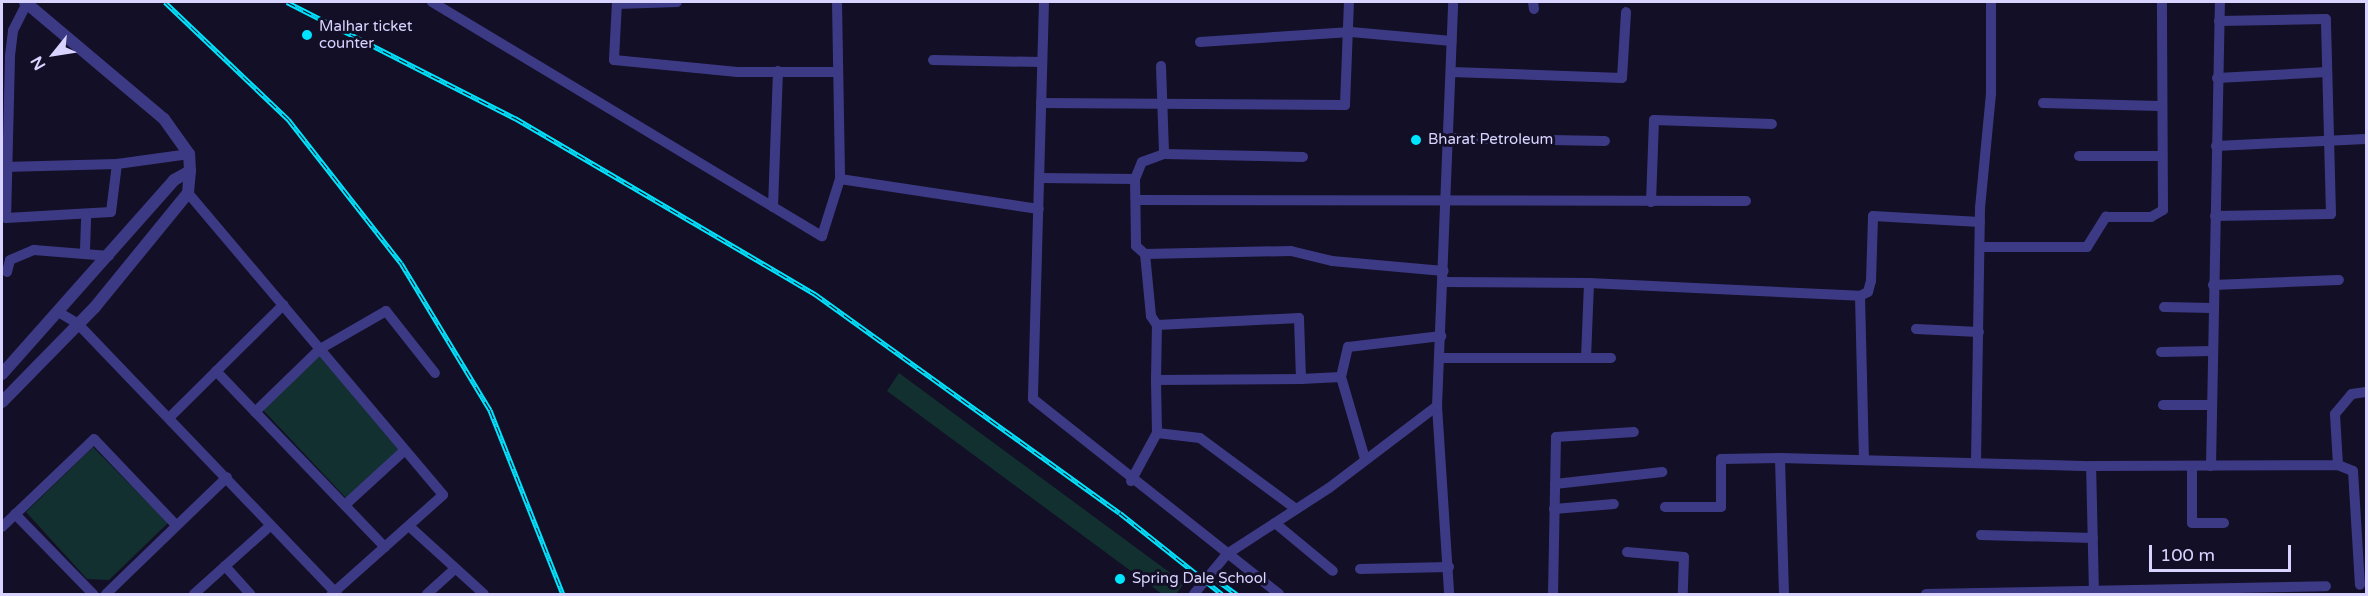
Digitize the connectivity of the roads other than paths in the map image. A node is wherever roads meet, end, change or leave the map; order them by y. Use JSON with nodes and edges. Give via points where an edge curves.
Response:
{"nodes":[{"id":1,"x":26,"y":2,"type":"edge"},
{"id":2,"x":432,"y":2,"type":"edge"},
{"id":3,"x":676,"y":2,"type":"edge"},
{"id":4,"x":837,"y":2,"type":"edge"},
{"id":5,"x":1044,"y":2,"type":"edge"},
{"id":6,"x":1349,"y":2,"type":"edge"},
{"id":7,"x":1453,"y":2,"type":"edge"},
{"id":8,"x":1991,"y":2,"type":"edge"},
{"id":9,"x":2162,"y":2,"type":"edge"},
{"id":10,"x":2220,"y":2,"type":"edge"},
{"id":11,"x":617,"y":3,"type":"edge"},
{"id":12,"x":1626,"y":12,"type":"dead end"},
{"id":13,"x":2220,"y":21,"type":"junction"},
{"id":14,"x":1351,"y":32,"type":"junction"},
{"id":15,"x":1452,"y":41,"type":"junction"},
{"id":16,"x":1200,"y":42,"type":"dead end"},
{"id":17,"x":6,"y":57,"type":"edge"},
{"id":18,"x":933,"y":60,"type":"dead end"},
{"id":19,"x":1042,"y":62,"type":"junction"},
{"id":20,"x":1161,"y":66,"type":"dead end"},
{"id":21,"x":778,"y":71,"type":"junction"},
{"id":22,"x":838,"y":72,"type":"junction"},
{"id":23,"x":1451,"y":72,"type":"junction"},
{"id":24,"x":2327,"y":72,"type":"junction"},
{"id":25,"x":2217,"y":78,"type":"junction"},
{"id":26,"x":1041,"y":103,"type":"junction"},
{"id":27,"x":2043,"y":103,"type":"dead end"},
{"id":28,"x":1162,"y":104,"type":"junction"},
{"id":29,"x":2160,"y":106,"type":"junction"},
{"id":30,"x":1772,"y":124,"type":"dead end"},
{"id":31,"x":1449,"y":138,"type":"junction"},
{"id":32,"x":2367,"y":139,"type":"edge"},
{"id":33,"x":1605,"y":141,"type":"dead end"},
{"id":34,"x":2328,"y":142,"type":"junction"},
{"id":35,"x":2216,"y":146,"type":"junction"},
{"id":36,"x":189,"y":153,"type":"junction"},
{"id":37,"x":1164,"y":153,"type":"junction"},
{"id":38,"x":2079,"y":156,"type":"dead end"},
{"id":39,"x":2161,"y":156,"type":"junction"},
{"id":40,"x":1303,"y":157,"type":"dead end"},
{"id":41,"x":117,"y":164,"type":"junction"},
{"id":42,"x":4,"y":167,"type":"junction"},
{"id":43,"x":190,"y":171,"type":"junction"},
{"id":44,"x":840,"y":178,"type":"junction"},
{"id":45,"x":1040,"y":178,"type":"junction"},
{"id":46,"x":1135,"y":179,"type":"junction"},
{"id":47,"x":174,"y":180,"type":"junction"},
{"id":48,"x":188,"y":193,"type":"junction"},
{"id":49,"x":1136,"y":200,"type":"junction"},
{"id":50,"x":1746,"y":201,"type":"dead end"},
{"id":51,"x":1651,"y":202,"type":"junction"},
{"id":52,"x":1448,"y":204,"type":"junction"},
{"id":53,"x":773,"y":207,"type":"junction"},
{"id":54,"x":1039,"y":209,"type":"junction"},
{"id":55,"x":86,"y":214,"type":"junction"},
{"id":56,"x":2215,"y":216,"type":"junction"},
{"id":57,"x":1980,"y":222,"type":"junction"},
{"id":58,"x":1980,"y":247,"type":"junction"},
{"id":59,"x":86,"y":250,"type":"junction"},
{"id":60,"x":1145,"y":254,"type":"junction"},
{"id":61,"x":109,"y":256,"type":"junction"},
{"id":62,"x":100,"y":266,"type":"junction"},
{"id":63,"x":7,"y":272,"type":"dead end"},
{"id":64,"x":1444,"y":277,"type":"junction"},
{"id":65,"x":117,"y":280,"type":"junction"},
{"id":66,"x":2339,"y":280,"type":"dead end"},
{"id":67,"x":1589,"y":283,"type":"junction"},
{"id":68,"x":2213,"y":285,"type":"junction"},
{"id":69,"x":1860,"y":296,"type":"junction"},
{"id":70,"x":283,"y":305,"type":"junction"},
{"id":71,"x":2164,"y":307,"type":"dead end"},
{"id":72,"x":2212,"y":308,"type":"junction"},
{"id":73,"x":60,"y":313,"type":"junction"},
{"id":74,"x":78,"y":324,"type":"junction"},
{"id":75,"x":1157,"y":325,"type":"junction"},
{"id":76,"x":1916,"y":329,"type":"dead end"},
{"id":77,"x":1979,"y":332,"type":"junction"},
{"id":78,"x":1441,"y":336,"type":"junction"},
{"id":79,"x":320,"y":349,"type":"junction"},
{"id":80,"x":2212,"y":351,"type":"junction"},
{"id":81,"x":2161,"y":352,"type":"dead end"},
{"id":82,"x":1439,"y":358,"type":"junction"},
{"id":83,"x":1586,"y":358,"type":"junction"},
{"id":84,"x":1611,"y":358,"type":"dead end"},
{"id":85,"x":216,"y":371,"type":"junction"},
{"id":86,"x":435,"y":373,"type":"dead end"},
{"id":87,"x":2,"y":374,"type":"edge"},
{"id":88,"x":1341,"y":377,"type":"junction"},
{"id":89,"x":1301,"y":379,"type":"junction"},
{"id":90,"x":1156,"y":380,"type":"junction"},
{"id":91,"x":2367,"y":392,"type":"edge"},
{"id":92,"x":2,"y":402,"type":"edge"},
{"id":93,"x":2163,"y":405,"type":"dead end"},
{"id":94,"x":2211,"y":405,"type":"junction"},
{"id":95,"x":1437,"y":406,"type":"junction"},
{"id":96,"x":255,"y":412,"type":"junction"},
{"id":97,"x":169,"y":418,"type":"junction"},
{"id":98,"x":1634,"y":432,"type":"dead end"},
{"id":99,"x":1157,"y":433,"type":"junction"},
{"id":100,"x":405,"y":450,"type":"junction"},
{"id":101,"x":1780,"y":458,"type":"junction"},
{"id":102,"x":1365,"y":459,"type":"junction"},
{"id":103,"x":1864,"y":460,"type":"junction"},
{"id":104,"x":1976,"y":462,"type":"junction"},
{"id":105,"x":2338,"y":465,"type":"junction"},
{"id":106,"x":2091,"y":466,"type":"junction"},
{"id":107,"x":2192,"y":466,"type":"junction"},
{"id":108,"x":2211,"y":466,"type":"junction"},
{"id":109,"x":1662,"y":472,"type":"dead end"},
{"id":110,"x":226,"y":477,"type":"junction"},
{"id":111,"x":1131,"y":481,"type":"junction"},
{"id":112,"x":1555,"y":484,"type":"junction"},
{"id":113,"x":1614,"y":504,"type":"dead end"},
{"id":114,"x":345,"y":505,"type":"junction"},
{"id":115,"x":1665,"y":507,"type":"dead end"},
{"id":116,"x":1296,"y":509,"type":"junction"},
{"id":117,"x":1554,"y":509,"type":"junction"},
{"id":118,"x":15,"y":514,"type":"junction"},
{"id":119,"x":2224,"y":522,"type":"dead end"},
{"id":120,"x":1275,"y":523,"type":"junction"},
{"id":121,"x":176,"y":525,"type":"junction"},
{"id":122,"x":271,"y":525,"type":"junction"},
{"id":123,"x":409,"y":526,"type":"junction"},
{"id":124,"x":2,"y":527,"type":"edge"},
{"id":125,"x":1982,"y":535,"type":"dead end"},
{"id":126,"x":2093,"y":538,"type":"junction"},
{"id":127,"x":386,"y":547,"type":"junction"},
{"id":128,"x":1627,"y":552,"type":"dead end"},
{"id":129,"x":1227,"y":554,"type":"junction"},
{"id":130,"x":225,"y":567,"type":"junction"},
{"id":131,"x":1449,"y":567,"type":"junction"},
{"id":132,"x":455,"y":568,"type":"junction"},
{"id":133,"x":1360,"y":569,"type":"dead end"},
{"id":134,"x":1333,"y":571,"type":"dead end"},
{"id":135,"x":2326,"y":586,"type":"dead end"},
{"id":136,"x":2360,"y":586,"type":"edge"},
{"id":137,"x":2094,"y":591,"type":"edge"},
{"id":138,"x":2297,"y":591,"type":"edge"},
{"id":139,"x":93,"y":594,"type":"edge"},
{"id":140,"x":106,"y":594,"type":"edge"},
{"id":141,"x":194,"y":594,"type":"edge"},
{"id":142,"x":250,"y":594,"type":"edge"},
{"id":143,"x":335,"y":594,"type":"edge"},
{"id":144,"x":427,"y":594,"type":"edge"},
{"id":145,"x":484,"y":594,"type":"edge"},
{"id":146,"x":1194,"y":594,"type":"edge"},
{"id":147,"x":1279,"y":594,"type":"edge"},
{"id":148,"x":1449,"y":594,"type":"edge"},
{"id":149,"x":1553,"y":594,"type":"edge"},
{"id":150,"x":1683,"y":594,"type":"edge"},
{"id":151,"x":1784,"y":594,"type":"edge"},
{"id":152,"x":1926,"y":594,"type":"edge"}],
"edges":[{"from":1,"to":17,"type":"street"},
{"from":1,"to":36,"type":"street","via":[[164,119]]},
{"from":2,"to":53,"type":"street"},
{"from":3,"to":11,"type":"street"},
{"from":4,"to":22,"type":"street"},
{"from":5,"to":19,"type":"street"},
{"from":6,"to":14,"type":"street"},
{"from":7,"to":15,"type":"street"},
{"from":8,"to":57,"type":"street"},
{"from":9,"to":29,"type":"street"},
{"from":10,"to":13,"type":"street"},
{"from":11,"to":21,"type":"street","via":[[614,60]]},
{"from":12,"to":23,"type":"street","via":[[1622,78]]},
{"from":13,"to":24,"type":"street","via":[[2326,19]]},
{"from":13,"to":25,"type":"street"},
{"from":14,"to":15,"type":"street"},
{"from":14,"to":16,"type":"street"},
{"from":14,"to":28,"type":"street","via":[[1345,105]]},
{"from":15,"to":23,"type":"street"},
{"from":17,"to":42,"type":"street"},
{"from":18,"to":19,"type":"street"},
{"from":19,"to":26,"type":"street"},
{"from":20,"to":28,"type":"street"},
{"from":21,"to":22,"type":"street"},
{"from":21,"to":53,"type":"street"},
{"from":22,"to":44,"type":"street"},
{"from":23,"to":31,"type":"street"},
{"from":24,"to":25,"type":"street"},
{"from":24,"to":34,"type":"street"},
{"from":25,"to":35,"type":"street"},
{"from":26,"to":28,"type":"street"},
{"from":26,"to":45,"type":"street"},
{"from":27,"to":29,"type":"street"},
{"from":28,"to":37,"type":"street"},
{"from":29,"to":39,"type":"street"},
{"from":30,"to":51,"type":"street","via":[[1654,120]]},
{"from":31,"to":33,"type":"street"},
{"from":31,"to":52,"type":"street"},
{"from":32,"to":34,"type":"street"},
{"from":34,"to":35,"type":"street"},
{"from":34,"to":56,"type":"street","via":[[2331,214]]},
{"from":35,"to":56,"type":"street"},
{"from":36,"to":41,"type":"street"},
{"from":36,"to":43,"type":"street"},
{"from":37,"to":40,"type":"street"},
{"from":37,"to":46,"type":"street","via":[[1142,162]]},
{"from":38,"to":39,"type":"street"},
{"from":39,"to":58,"type":"street","via":[[2163,207],[2157,216],[2106,217],[2087,247]]},
{"from":41,"to":42,"type":"street"},
{"from":41,"to":55,"type":"street","via":[[111,213]]},
{"from":42,"to":55,"type":"street","via":[[6,218]]},
{"from":43,"to":47,"type":"street"},
{"from":43,"to":48,"type":"street"},
{"from":44,"to":53,"type":"street","via":[[822,236]]},
{"from":44,"to":54,"type":"street"},
{"from":45,"to":46,"type":"street"},
{"from":45,"to":54,"type":"street"},
{"from":46,"to":49,"type":"street"},
{"from":47,"to":48,"type":"street"},
{"from":47,"to":61,"type":"street"},
{"from":48,"to":65,"type":"street"},
{"from":48,"to":70,"type":"street"},
{"from":49,"to":52,"type":"street"},
{"from":49,"to":60,"type":"street","via":[[1136,246]]},
{"from":50,"to":51,"type":"street"},
{"from":51,"to":52,"type":"street"},
{"from":52,"to":64,"type":"street"},
{"from":54,"to":111,"type":"street","via":[[1033,399]]},
{"from":55,"to":59,"type":"street"},
{"from":56,"to":68,"type":"street"},
{"from":57,"to":58,"type":"street"},
{"from":57,"to":69,"type":"street","via":[[1873,216],[1871,281],[1868,292]]},
{"from":58,"to":77,"type":"street"},
{"from":59,"to":61,"type":"street"},
{"from":59,"to":63,"type":"street","via":[[34,250],[10,260]]},
{"from":60,"to":64,"type":"street","via":[[1291,251]]},
{"from":60,"to":75,"type":"street","via":[[1151,316]]},
{"from":61,"to":62,"type":"street"},
{"from":62,"to":65,"type":"street"},
{"from":62,"to":73,"type":"street"},
{"from":64,"to":67,"type":"street"},
{"from":64,"to":78,"type":"street"},
{"from":65,"to":74,"type":"street"},
{"from":66,"to":68,"type":"street"},
{"from":67,"to":69,"type":"street"},
{"from":67,"to":83,"type":"street"},
{"from":68,"to":72,"type":"street"},
{"from":69,"to":103,"type":"street"},
{"from":70,"to":79,"type":"street"},
{"from":70,"to":85,"type":"street"},
{"from":71,"to":72,"type":"street"},
{"from":72,"to":80,"type":"street"},
{"from":73,"to":74,"type":"street"},
{"from":73,"to":87,"type":"street"},
{"from":74,"to":92,"type":"street"},
{"from":74,"to":97,"type":"street"},
{"from":75,"to":89,"type":"street","via":[[1299,318]]},
{"from":75,"to":90,"type":"street"},
{"from":76,"to":77,"type":"street"},
{"from":77,"to":104,"type":"street"},
{"from":78,"to":82,"type":"street"},
{"from":78,"to":88,"type":"street","via":[[1348,347]]},
{"from":79,"to":86,"type":"street","via":[[386,311]]},
{"from":79,"to":96,"type":"street"},
{"from":79,"to":100,"type":"street"},
{"from":80,"to":81,"type":"street"},
{"from":80,"to":94,"type":"street"},
{"from":82,"to":83,"type":"street"},
{"from":82,"to":95,"type":"street"},
{"from":83,"to":84,"type":"street"},
{"from":85,"to":96,"type":"street"},
{"from":85,"to":97,"type":"street"},
{"from":88,"to":89,"type":"street"},
{"from":88,"to":102,"type":"street"},
{"from":89,"to":90,"type":"street"},
{"from":90,"to":99,"type":"street"},
{"from":91,"to":105,"type":"street","via":[[2352,394],[2335,414]]},
{"from":93,"to":94,"type":"street"},
{"from":94,"to":108,"type":"street"},
{"from":95,"to":102,"type":"street"},
{"from":95,"to":131,"type":"street"},
{"from":96,"to":114,"type":"street"},
{"from":97,"to":110,"type":"street"},
{"from":98,"to":112,"type":"street","via":[[1556,437]]},
{"from":99,"to":111,"type":"street"},
{"from":99,"to":116,"type":"street","via":[[1200,438]]},
{"from":100,"to":114,"type":"street"},
{"from":100,"to":123,"type":"street","via":[[443,495]]},
{"from":101,"to":103,"type":"street"},
{"from":101,"to":115,"type":"street","via":[[1721,459],[1721,507]]},
{"from":101,"to":151,"type":"street"},
{"from":102,"to":116,"type":"street"},
{"from":103,"to":104,"type":"street"},
{"from":104,"to":106,"type":"street"},
{"from":105,"to":108,"type":"street"},
{"from":105,"to":136,"type":"street","via":[[2353,471]]},
{"from":106,"to":107,"type":"street"},
{"from":106,"to":126,"type":"street"},
{"from":107,"to":108,"type":"street"},
{"from":107,"to":119,"type":"street","via":[[2192,523]]},
{"from":109,"to":112,"type":"street"},
{"from":110,"to":121,"type":"street"},
{"from":110,"to":122,"type":"street"},
{"from":111,"to":129,"type":"street"},
{"from":112,"to":117,"type":"street"},
{"from":113,"to":117,"type":"street"},
{"from":114,"to":127,"type":"street"},
{"from":116,"to":120,"type":"street"},
{"from":117,"to":149,"type":"street"},
{"from":118,"to":121,"type":"street","via":[[94,439]]},
{"from":118,"to":124,"type":"street"},
{"from":118,"to":139,"type":"street"},
{"from":120,"to":129,"type":"street"},
{"from":120,"to":134,"type":"street"},
{"from":121,"to":140,"type":"street"},
{"from":122,"to":130,"type":"street"},
{"from":122,"to":143,"type":"street"},
{"from":123,"to":127,"type":"street"},
{"from":123,"to":132,"type":"street"},
{"from":125,"to":126,"type":"street"},
{"from":126,"to":137,"type":"street"},
{"from":127,"to":143,"type":"street"},
{"from":128,"to":150,"type":"street","via":[[1684,557]]},
{"from":129,"to":146,"type":"street"},
{"from":129,"to":147,"type":"street"},
{"from":130,"to":141,"type":"street"},
{"from":130,"to":142,"type":"street"},
{"from":131,"to":133,"type":"street"},
{"from":131,"to":148,"type":"street"},
{"from":132,"to":144,"type":"street"},
{"from":132,"to":145,"type":"street"},
{"from":135,"to":138,"type":"street"},
{"from":137,"to":138,"type":"street"},
{"from":137,"to":152,"type":"street"}]}
